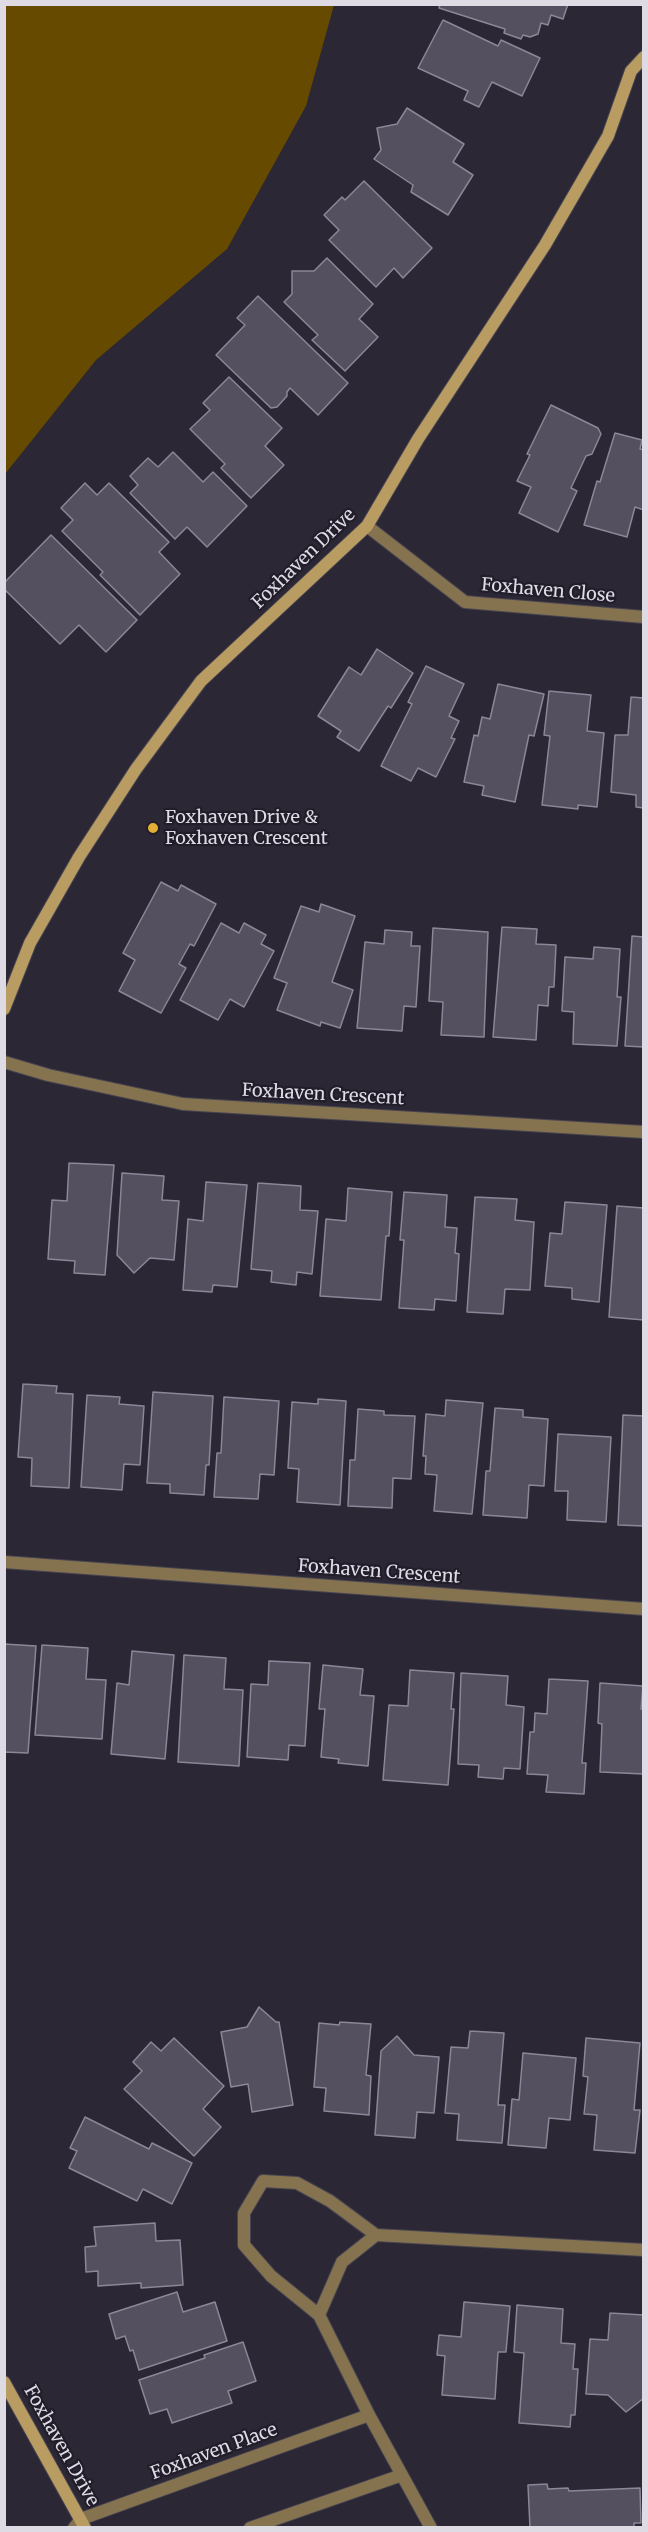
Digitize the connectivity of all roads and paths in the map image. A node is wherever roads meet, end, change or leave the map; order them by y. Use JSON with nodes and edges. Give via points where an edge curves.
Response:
{"nodes":[{"id":1,"x":644,"y":57,"type":"edge"},
{"id":2,"x":638,"y":71,"type":"edge"},
{"id":3,"x":367,"y":526,"type":"junction"},
{"id":4,"x":644,"y":617,"type":"edge"},
{"id":5,"x":4,"y":1009,"type":"edge"},
{"id":6,"x":4,"y":1062,"type":"edge"},
{"id":7,"x":644,"y":1132,"type":"edge"},
{"id":8,"x":4,"y":1562,"type":"edge"},
{"id":9,"x":644,"y":1609,"type":"edge"},
{"id":10,"x":376,"y":2235,"type":"junction"},
{"id":11,"x":644,"y":2250,"type":"edge"},
{"id":12,"x":319,"y":2315,"type":"junction"},
{"id":13,"x":4,"y":2382,"type":"edge"},
{"id":14,"x":369,"y":2415,"type":"junction"},
{"id":15,"x":402,"y":2475,"type":"junction"},
{"id":16,"x":80,"y":2525,"type":"edge"},
{"id":17,"x":250,"y":2528,"type":"edge"},
{"id":18,"x":431,"y":2528,"type":"edge"}],
"edges":[{"from":1,"to":2,"type":"street","name":"Foxhaven Drive"},
{"from":2,"to":3,"type":"street","name":"Foxhaven Drive","via":[[608,136],[551,235],[418,439]]},
{"from":3,"to":4,"type":"street","name":"Foxhaven Close","via":[[465,602]]},
{"from":3,"to":5,"type":"street","name":"Foxhaven Drive","via":[[201,681],[136,769],[79,857],[30,943]]},
{"from":6,"to":7,"type":"street","name":"Foxhaven Crescent","via":[[183,1104]]},
{"from":8,"to":9,"type":"street","name":"Foxhaven Crescent"},
{"from":10,"to":11,"type":"street"},
{"from":10,"to":12,"type":"street","via":[[342,2262]]},
{"from":10,"to":12,"type":"street","via":[[297,2182],[263,2181],[244,2213],[244,2246],[272,2276]]},
{"from":12,"to":14,"type":"street"},
{"from":13,"to":16,"type":"street","name":"Foxhaven Drive"},
{"from":14,"to":15,"type":"street"},
{"from":14,"to":16,"type":"street","name":"Foxhaven Place"},
{"from":15,"to":17,"type":"street"},
{"from":15,"to":18,"type":"street"}]}
